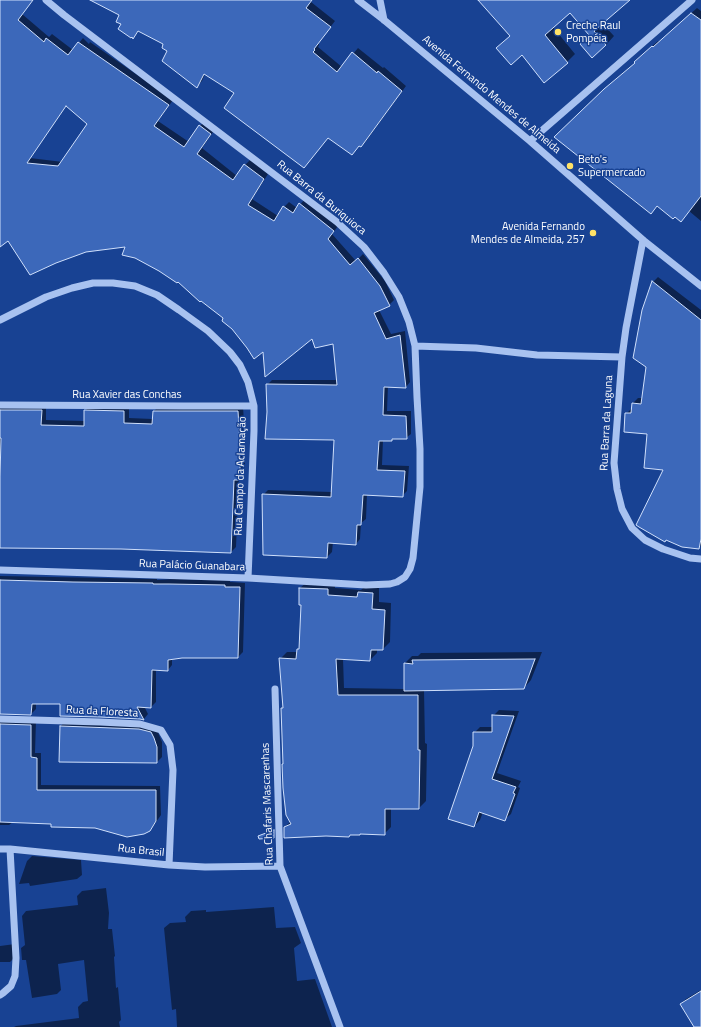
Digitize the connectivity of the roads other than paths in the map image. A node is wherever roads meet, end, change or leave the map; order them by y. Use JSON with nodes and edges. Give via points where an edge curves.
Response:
{"nodes":[{"id":1,"x":46,"y":0,"type":"edge"},
{"id":2,"x":358,"y":0,"type":"edge"},
{"id":3,"x":380,"y":0,"type":"edge"},
{"id":4,"x":692,"y":0,"type":"edge"},
{"id":5,"x":384,"y":20,"type":"junction"},
{"id":6,"x":530,"y":141,"type":"junction"},
{"id":7,"x":644,"y":240,"type":"junction"},
{"id":8,"x":701,"y":286,"type":"edge"},
{"id":9,"x":0,"y":320,"type":"edge"},
{"id":10,"x":415,"y":346,"type":"junction"},
{"id":11,"x":622,"y":357,"type":"junction"},
{"id":12,"x":0,"y":405,"type":"edge"},
{"id":13,"x":254,"y":406,"type":"junction"},
{"id":14,"x":701,"y":559,"type":"edge"},
{"id":15,"x":0,"y":570,"type":"edge"},
{"id":16,"x":248,"y":578,"type":"junction"},
{"id":17,"x":383,"y":585,"type":"joint"},
{"id":18,"x":274,"y":689,"type":"dead end"},
{"id":19,"x":0,"y":719,"type":"edge"},
{"id":20,"x":0,"y":849,"type":"edge"},
{"id":21,"x":10,"y":849,"type":"junction"},
{"id":22,"x":169,"y":865,"type":"junction"},
{"id":23,"x":280,"y":866,"type":"junction"},
{"id":24,"x":0,"y":994,"type":"edge"},
{"id":25,"x":340,"y":1027,"type":"edge"}],
"edges":[{"from":1,"to":10,"type":"street","name":"Rua Barra da Buriquioca","via":[[332,218],[364,248],[399,297]]},
{"from":2,"to":5,"type":"street","name":"Avenida Fernando Mendes de Almeida"},
{"from":3,"to":5,"type":"street"},
{"from":4,"to":6,"type":"street"},
{"from":5,"to":6,"type":"street","name":"Avenida Fernando Mendes de Almeida"},
{"from":6,"to":7,"type":"street","name":"Avenida Fernando Mendes de Almeida"},
{"from":7,"to":8,"type":"street","name":"Avenida Fernando Mendes de Almeida"},
{"from":7,"to":11,"type":"street","name":"Rua Barra da Laguna"},
{"from":9,"to":13,"type":"street","name":"Rua Campo da Aclamação","via":[[46,297],[72,288],[112,282],[134,286],[157,295],[180,310],[230,352],[248,382]]},
{"from":10,"to":11,"type":"street","via":[[476,348],[537,355]]},
{"from":10,"to":17,"type":"street","name":"Rua Barra da Buriquioca","via":[[420,486],[413,558],[405,577]]},
{"from":11,"to":14,"type":"street","name":"Rua Barra da Laguna","via":[[614,463],[616,489],[622,509],[632,528],[644,540],[690,558]]},
{"from":12,"to":13,"type":"street","name":"Rua Xavier das Conchas"},
{"from":13,"to":16,"type":"street","name":"Rua Campo da Aclamação"},
{"from":15,"to":16,"type":"street","name":"Rua Palácio Guanabara"},
{"from":16,"to":17,"type":"street","name":"Rua Palácio Guanabara"},
{"from":18,"to":23,"type":"street","name":"Rua Chafaris Mascarenhas"},
{"from":19,"to":22,"type":"street","name":"Rua da Floresta","via":[[140,724],[161,730],[170,745],[173,770]]},
{"from":20,"to":21,"type":"street","name":"Rua Brasil"},
{"from":21,"to":22,"type":"street","name":"Rua Brasil"},
{"from":21,"to":24,"type":"street","via":[[15,976],[11,986]]},
{"from":22,"to":23,"type":"street","name":"Rua Brasil"},
{"from":23,"to":25,"type":"street","name":"Rua Chafaris Mascarenhas"}]}
